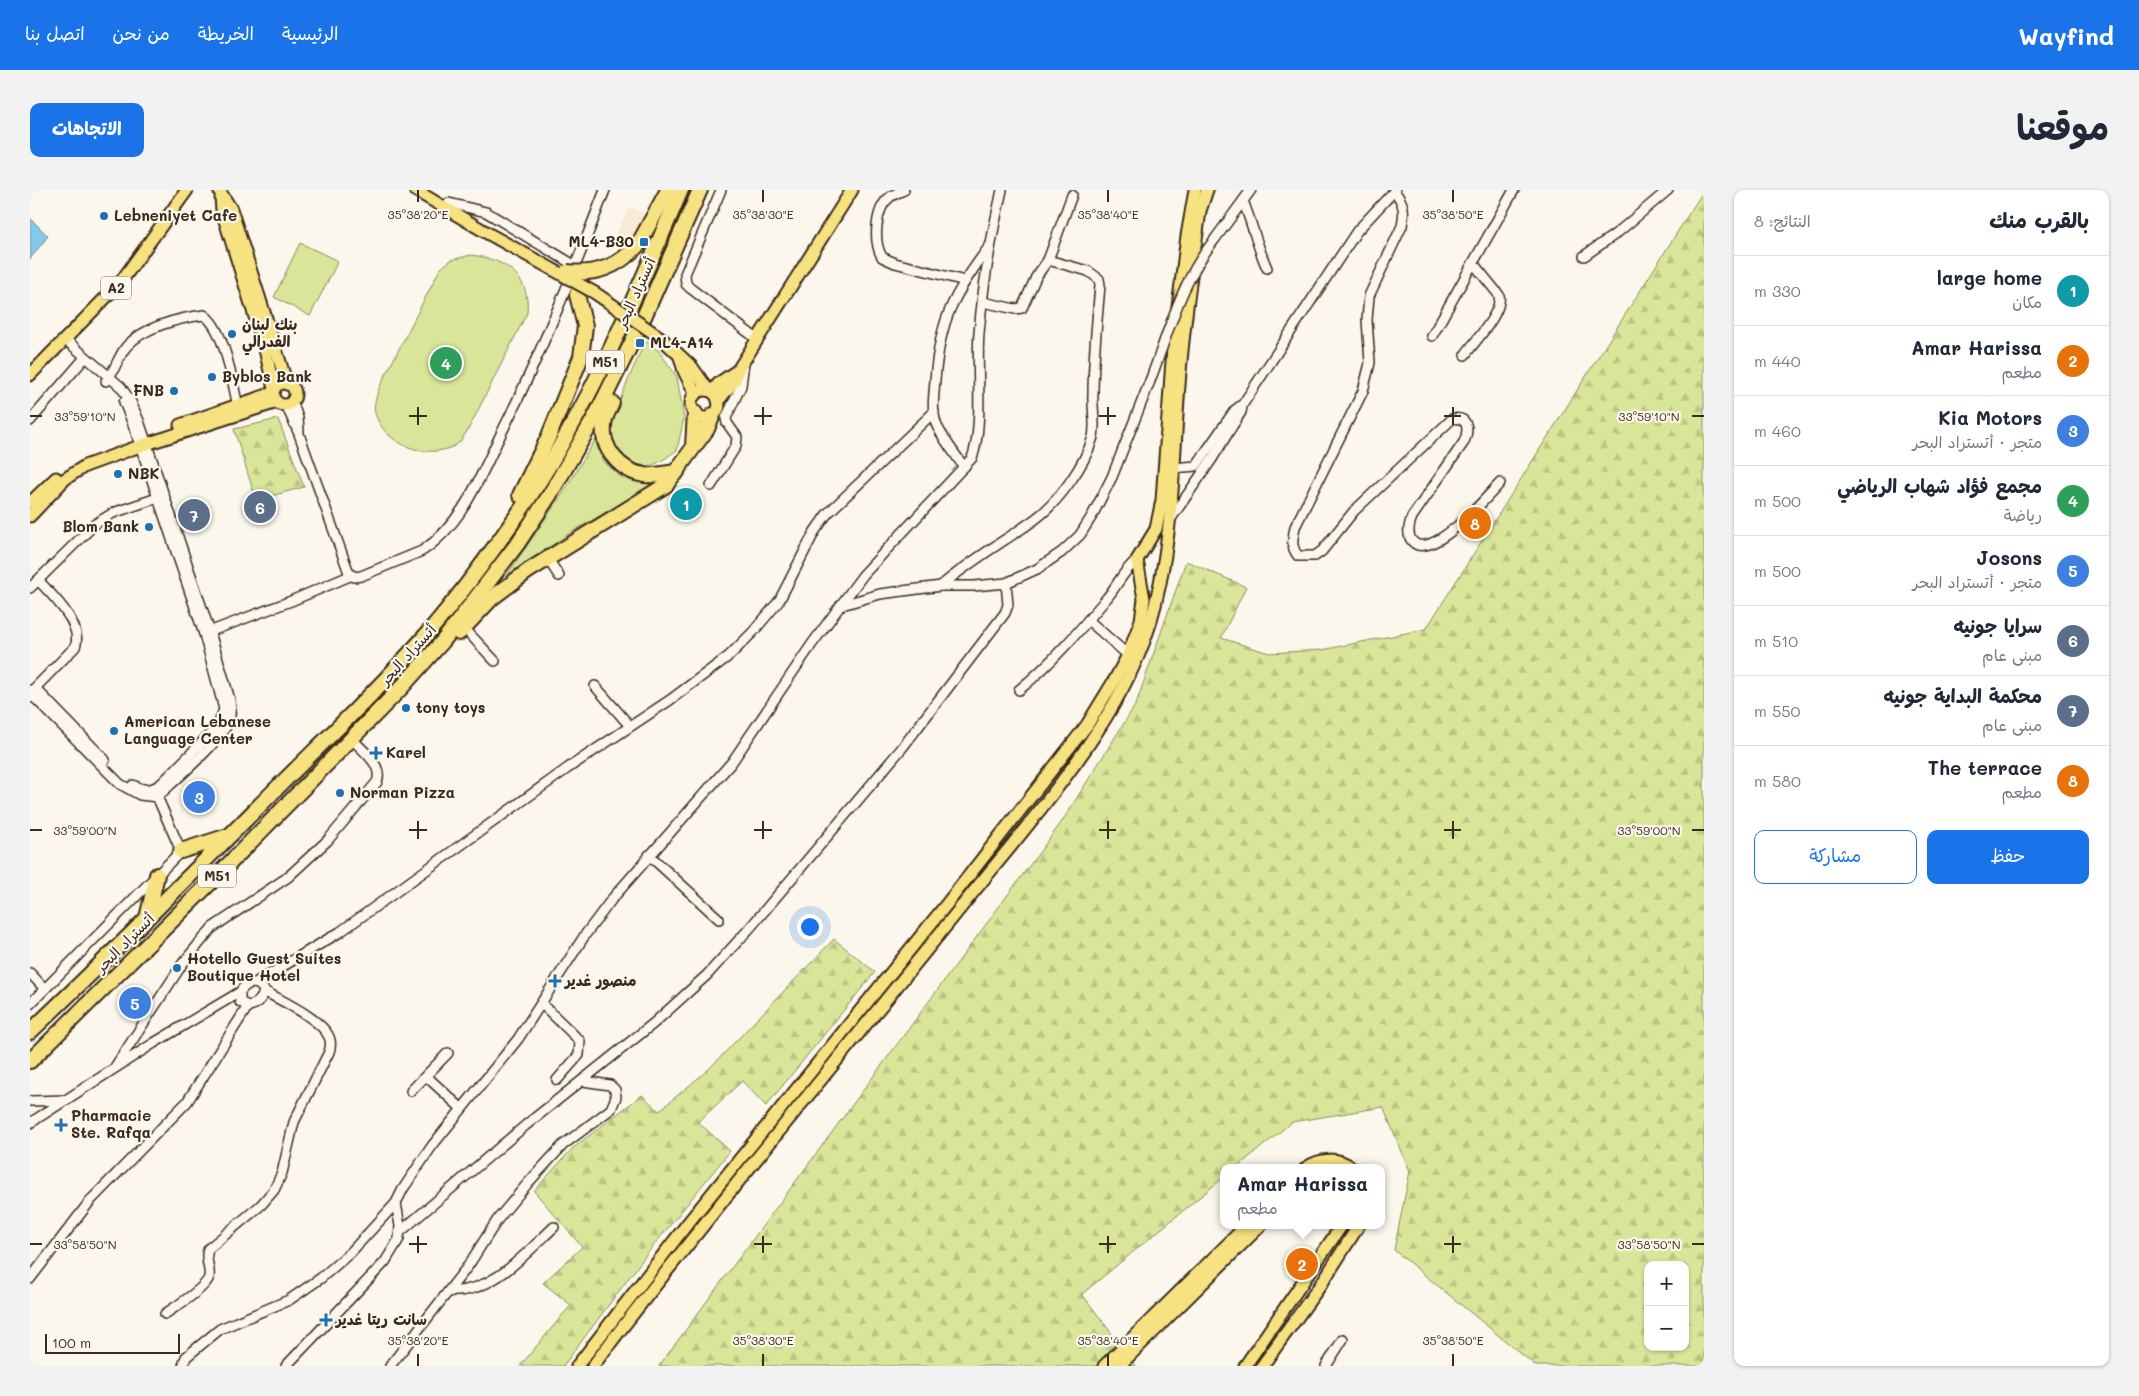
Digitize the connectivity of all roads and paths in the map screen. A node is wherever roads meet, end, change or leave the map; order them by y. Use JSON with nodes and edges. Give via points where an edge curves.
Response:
{"nodes":[{"id":1,"x":187,"y":190,"type":"edge"},
{"id":2,"x":415,"y":190,"type":"edge"},
{"id":3,"x":428,"y":190,"type":"edge"},
{"id":4,"x":604,"y":190,"type":"edge"},
{"id":5,"x":668,"y":190,"type":"edge"},
{"id":6,"x":681,"y":190,"type":"edge"},
{"id":7,"x":700,"y":190,"type":"edge"},
{"id":8,"x":721,"y":190,"type":"edge"},
{"id":9,"x":852,"y":190,"type":"edge"},
{"id":10,"x":904,"y":190,"type":"edge"},
{"id":11,"x":1195,"y":190,"type":"edge"},
{"id":12,"x":1206,"y":190,"type":"edge"},
{"id":13,"x":1251,"y":190,"type":"edge"},
{"id":14,"x":1514,"y":190,"type":"edge"},
{"id":15,"x":1668,"y":190,"type":"edge"},
{"id":16,"x":1001,"y":191,"type":"edge"},
{"id":17,"x":1394,"y":191,"type":"edge"},
{"id":18,"x":220,"y":192,"type":"edge"},
{"id":19,"x":1072,"y":195,"type":"dead end"},
{"id":20,"x":1243,"y":201,"type":"junction"},
{"id":21,"x":449,"y":203,"type":"junction"},
{"id":22,"x":489,"y":230,"type":"junction"},
{"id":23,"x":989,"y":246,"type":"junction"},
{"id":24,"x":1584,"y":256,"type":"dead end"},
{"id":25,"x":1048,"y":260,"type":"junction"},
{"id":26,"x":1473,"y":263,"type":"junction"},
{"id":27,"x":1267,"y":268,"type":"dead end"},
{"id":28,"x":971,"y":272,"type":"junction"},
{"id":29,"x":574,"y":275,"type":"junction"},
{"id":30,"x":986,"y":278,"type":"junction"},
{"id":31,"x":965,"y":281,"type":"junction"},
{"id":32,"x":983,"y":302,"type":"junction"},
{"id":33,"x":1432,"y":336,"type":"dead end"},
{"id":34,"x":758,"y":339,"type":"junction"},
{"id":35,"x":64,"y":342,"type":"junction"},
{"id":36,"x":627,"y":355,"type":"junction"},
{"id":37,"x":1465,"y":355,"type":"dead end"},
{"id":38,"x":679,"y":356,"type":"junction"},
{"id":39,"x":88,"y":362,"type":"junction"},
{"id":40,"x":741,"y":366,"type":"junction"},
{"id":41,"x":30,"y":375,"type":"edge"},
{"id":42,"x":108,"y":379,"type":"junction"},
{"id":43,"x":287,"y":384,"type":"junction"},
{"id":44,"x":695,"y":393,"type":"junction"},
{"id":45,"x":713,"y":394,"type":"junction"},
{"id":46,"x":280,"y":398,"type":"junction"},
{"id":47,"x":1243,"y":404,"type":"junction"},
{"id":48,"x":238,"y":406,"type":"junction"},
{"id":49,"x":934,"y":412,"type":"junction"},
{"id":50,"x":695,"y":413,"type":"junction"},
{"id":51,"x":712,"y":415,"type":"junction"},
{"id":52,"x":30,"y":421,"type":"edge"},
{"id":53,"x":142,"y":442,"type":"junction"},
{"id":54,"x":693,"y":446,"type":"junction"},
{"id":55,"x":964,"y":468,"type":"junction"},
{"id":56,"x":1173,"y":468,"type":"junction"},
{"id":57,"x":676,"y":472,"type":"junction"},
{"id":58,"x":1500,"y":482,"type":"dead end"},
{"id":59,"x":711,"y":486,"type":"dead end"},
{"id":60,"x":160,"y":497,"type":"junction"},
{"id":61,"x":30,"y":504,"type":"edge"},
{"id":62,"x":30,"y":516,"type":"edge"},
{"id":63,"x":1169,"y":521,"type":"junction"},
{"id":64,"x":511,"y":524,"type":"junction"},
{"id":65,"x":548,"y":559,"type":"junction"},
{"id":66,"x":1137,"y":560,"type":"junction"},
{"id":67,"x":352,"y":575,"type":"junction"},
{"id":68,"x":559,"y":576,"type":"dead end"},
{"id":69,"x":1160,"y":578,"type":"junction"},
{"id":70,"x":1140,"y":579,"type":"junction"},
{"id":71,"x":38,"y":580,"type":"junction"},
{"id":72,"x":1006,"y":583,"type":"junction"},
{"id":73,"x":941,"y":586,"type":"junction"},
{"id":74,"x":30,"y":588,"type":"edge"},
{"id":75,"x":842,"y":605,"type":"junction"},
{"id":76,"x":1088,"y":620,"type":"junction"},
{"id":77,"x":464,"y":628,"type":"junction"},
{"id":78,"x":207,"y":633,"type":"junction"},
{"id":79,"x":443,"y":641,"type":"junction"},
{"id":80,"x":1128,"y":654,"type":"junction"},
{"id":81,"x":495,"y":660,"type":"dead end"},
{"id":82,"x":595,"y":686,"type":"dead end"},
{"id":83,"x":1019,"y":690,"type":"dead end"},
{"id":84,"x":32,"y":693,"type":"edge"},
{"id":85,"x":630,"y":726,"type":"junction"},
{"id":86,"x":351,"y":738,"type":"junction"},
{"id":87,"x":155,"y":793,"type":"junction"},
{"id":88,"x":229,"y":836,"type":"junction"},
{"id":89,"x":181,"y":851,"type":"junction"},
{"id":90,"x":649,"y":855,"type":"junction"},
{"id":91,"x":157,"y":875,"type":"junction"},
{"id":92,"x":147,"y":918,"type":"junction"},
{"id":93,"x":719,"y":918,"type":"dead end"},
{"id":94,"x":30,"y":973,"type":"edge"},
{"id":95,"x":255,"y":983,"type":"junction"},
{"id":96,"x":45,"y":990,"type":"junction"},
{"id":97,"x":264,"y":991,"type":"junction"},
{"id":98,"x":240,"y":992,"type":"junction"},
{"id":99,"x":30,"y":1004,"type":"edge"},
{"id":100,"x":542,"y":1004,"type":"junction"},
{"id":101,"x":248,"y":1006,"type":"junction"},
{"id":102,"x":30,"y":1032,"type":"edge"},
{"id":103,"x":448,"y":1053,"type":"dead end"},
{"id":104,"x":30,"y":1061,"type":"edge"},
{"id":105,"x":115,"y":1068,"type":"junction"},
{"id":106,"x":426,"y":1076,"type":"junction"},
{"id":107,"x":557,"y":1080,"type":"dead end"},
{"id":108,"x":583,"y":1081,"type":"junction"},
{"id":109,"x":411,"y":1092,"type":"dead end"},
{"id":110,"x":68,"y":1100,"type":"junction"},
{"id":111,"x":30,"y":1101,"type":"edge"},
{"id":112,"x":461,"y":1108,"type":"junction"},
{"id":113,"x":30,"y":1123,"type":"edge"},
{"id":114,"x":1312,"y":1164,"type":"edge"},
{"id":115,"x":1345,"y":1164,"type":"edge"},
{"id":116,"x":396,"y":1203,"type":"junction"},
{"id":117,"x":554,"y":1227,"type":"dead end"},
{"id":118,"x":1243,"y":1229,"type":"edge"},
{"id":119,"x":1257,"y":1229,"type":"edge"},
{"id":120,"x":1339,"y":1229,"type":"edge"},
{"id":121,"x":1356,"y":1229,"type":"edge"},
{"id":122,"x":400,"y":1232,"type":"junction"},
{"id":123,"x":30,"y":1279,"type":"edge"},
{"id":124,"x":449,"y":1291,"type":"junction"},
{"id":125,"x":165,"y":1314,"type":"dead end"},
{"id":126,"x":1343,"y":1339,"type":"dead end"},
{"id":127,"x":183,"y":1366,"type":"edge"},
{"id":128,"x":286,"y":1366,"type":"edge"},
{"id":129,"x":390,"y":1366,"type":"edge"},
{"id":130,"x":578,"y":1366,"type":"edge"},
{"id":131,"x":594,"y":1366,"type":"edge"},
{"id":132,"x":1104,"y":1366,"type":"edge"},
{"id":133,"x":1119,"y":1366,"type":"edge"},
{"id":134,"x":1245,"y":1366,"type":"edge"},
{"id":135,"x":1262,"y":1366,"type":"edge"},
{"id":136,"x":1326,"y":1366,"type":"edge"}],
"edges":[{"from":1,"to":35,"type":"main road","number":"A2","via":[[120,283]]},
{"from":2,"to":22,"type":"main road"},
{"from":3,"to":21,"type":"main road"},
{"from":4,"to":29,"type":"street"},
{"from":5,"to":29,"type":"highway","bridge":true,"via":[[638,246],[629,255],[606,269]]},
{"from":6,"to":64,"type":"highway","name":"أتستراد البحر","number":"M51","via":[[603,367],[561,444]]},
{"from":7,"to":36,"type":"highway","name":"أتستراد البحر","number":"M51"},
{"from":8,"to":34,"type":"street","via":[[685,280],[690,288]]},
{"from":9,"to":34,"type":"main road"},
{"from":10,"to":31,"type":"street","via":[[890,197],[880,214],[877,245],[882,257]]},
{"from":11,"to":66,"type":"main road","via":[[1173,347],[1162,500],[1156,529]]},
{"from":12,"to":56,"type":"main road","via":[[1200,211],[1186,316]]},
{"from":13,"to":20,"type":"street"},
{"from":14,"to":26,"type":"street"},
{"from":15,"to":24,"type":"street"},
{"from":16,"to":23,"type":"street"},
{"from":17,"to":47,"type":"street","via":[[1357,232]]},
{"from":17,"to":58,"type":"street","via":[[1401,198],[1404,215],[1402,226],[1369,296],[1367,320],[1371,353],[1368,376],[1295,527],[1292,550],[1307,558],[1322,551],[1354,511],[1452,419],[1464,421],[1467,434],[1412,517],[1409,536],[1414,543],[1428,546],[1445,535],[1475,510]]},
{"from":18,"to":43,"type":"main road","via":[[231,209]]},
{"from":18,"to":46,"type":"main road","via":[[222,211]]},
{"from":19,"to":25,"type":"street"},
{"from":20,"to":27,"type":"street"},
{"from":20,"to":72,"type":"street","bridge":true,"via":[[1200,258],[1180,297],[1112,477],[1092,516],[1080,535],[1062,552],[1037,569]]},
{"from":21,"to":22,"type":"main road"},
{"from":21,"to":29,"type":"street","via":[[486,212]]},
{"from":22,"to":29,"type":"main road"},
{"from":23,"to":28,"type":"street"},
{"from":23,"to":30,"type":"street"},
{"from":25,"to":32,"type":"street","via":[[1036,276],[1022,308],[1015,310]]},
{"from":25,"to":73,"type":"street","via":[[1088,271],[1099,279],[1091,443],[1052,505],[960,569]]},
{"from":26,"to":33,"type":"street"},
{"from":26,"to":37,"type":"street","via":[[1499,295],[1500,301],[1498,310]]},
{"from":28,"to":30,"type":"street","via":[[979,272]]},
{"from":28,"to":31,"type":"street"},
{"from":29,"to":38,"type":"main road","bridge":true,"via":[[661,338]]},
{"from":29,"to":64,"type":"highway","via":[[584,317],[581,357],[550,436],[516,503]]},
{"from":29,"to":67,"type":"street","via":[[457,518],[442,537],[422,551],[361,576]]},
{"from":30,"to":32,"type":"street"},
{"from":31,"to":49,"type":"street","via":[[946,315],[939,342]]},
{"from":32,"to":55,"type":"street","via":[[978,365],[978,438],[972,458]]},
{"from":34,"to":40,"type":"main road"},
{"from":35,"to":39,"type":"street"},
{"from":35,"to":41,"type":"main road","number":"A2"},
{"from":36,"to":57,"type":"highway","via":[[630,365],[604,425],[608,447],[618,462],[635,473],[657,475]]},
{"from":36,"to":79,"type":"highway","name":"أتستراد البحر","number":"M51","via":[[549,496],[518,543]]},
{"from":38,"to":44,"type":"main road"},
{"from":38,"to":45,"type":"main road"},
{"from":39,"to":42,"type":"street"},
{"from":39,"to":52,"type":"street"},
{"from":40,"to":45,"type":"main road","via":[[735,380]]},
{"from":40,"to":59,"type":"street","via":[[741,386],[726,418],[737,437],[736,446]]},
{"from":42,"to":48,"type":"street","via":[[124,348],[132,340],[172,322],[204,315],[211,319],[223,346]]},
{"from":42,"to":53,"type":"street","via":[[121,387],[131,402]]},
{"from":43,"to":46,"type":"main road","via":[[280,385]]},
{"from":43,"to":46,"type":"main road","via":[[294,391]]},
{"from":44,"to":45,"type":"main road","via":[[703,390]]},
{"from":44,"to":50,"type":"main road","via":[[691,405]]},
{"from":45,"to":51,"type":"main road","via":[[718,408]]},
{"from":46,"to":48,"type":"main road"},
{"from":46,"to":53,"type":"main road"},
{"from":46,"to":67,"type":"street","via":[[299,434],[345,564]]},
{"from":47,"to":56,"type":"street","via":[[1235,410],[1196,466]]},
{"from":47,"to":63,"type":"street","via":[[1212,459]]},
{"from":48,"to":53,"type":"main road"},
{"from":49,"to":55,"type":"street","via":[[937,425]]},
{"from":49,"to":85,"type":"street","via":[[827,514],[779,601],[753,632],[704,676]]},
{"from":50,"to":51,"type":"main road","via":[[703,418]]},
{"from":50,"to":54,"type":"highway"},
{"from":51,"to":54,"type":"highway"},
{"from":53,"to":60,"type":"street"},
{"from":53,"to":61,"type":"main road","via":[[72,466]]},
{"from":53,"to":62,"type":"main road","via":[[74,472]]},
{"from":54,"to":57,"type":"highway"},
{"from":55,"to":75,"type":"street","via":[[891,543]]},
{"from":56,"to":63,"type":"main road"},
{"from":57,"to":65,"type":"highway","via":[[655,493]]},
{"from":60,"to":71,"type":"street","via":[[114,513],[95,524]]},
{"from":60,"to":78,"type":"street"},
{"from":63,"to":69,"type":"main road"},
{"from":64,"to":88,"type":"highway","name":"أتستراد البحر","number":"M51","via":[[469,582],[392,672]]},
{"from":65,"to":68,"type":"street"},
{"from":65,"to":77,"type":"highway","via":[[492,598]]},
{"from":66,"to":70,"type":"main road"},
{"from":66,"to":76,"type":"street"},
{"from":67,"to":78,"type":"street"},
{"from":69,"to":70,"type":"main road","via":[[1154,581]]},
{"from":69,"to":131,"type":"main road","via":[[1135,665],[1063,779]]},
{"from":70,"to":80,"type":"main road","via":[[1144,609]]},
{"from":71,"to":74,"type":"street"},
{"from":71,"to":84,"type":"street","via":[[66,612],[78,638],[76,647]]},
{"from":72,"to":73,"type":"street"},
{"from":72,"to":108,"type":"street","via":[[1008,605],[1005,612],[902,748],[755,922],[707,975]]},
{"from":73,"to":75,"type":"street","via":[[880,594]]},
{"from":75,"to":90,"type":"street","via":[[732,762]]},
{"from":76,"to":80,"type":"street"},
{"from":76,"to":83,"type":"street","via":[[1056,658]]},
{"from":77,"to":79,"type":"highway"},
{"from":77,"to":81,"type":"street"},
{"from":78,"to":87,"type":"street","via":[[227,716]]},
{"from":79,"to":86,"type":"highway","name":"أتستراد البحر","number":"M51"},
{"from":80,"to":130,"type":"main road","via":[[1087,725],[1057,765],[688,1223]]},
{"from":82,"to":85,"type":"street"},
{"from":84,"to":87,"type":"street","via":[[124,779]]},
{"from":85,"to":95,"type":"street","via":[[340,932]]},
{"from":86,"to":104,"type":"highway","name":"أتستراد البحر","number":"M51"},
{"from":86,"to":105,"type":"street","via":[[376,766],[377,782],[328,840],[288,877],[212,928],[182,963]]},
{"from":87,"to":89,"type":"street"},
{"from":88,"to":89,"type":"highway"},
{"from":88,"to":92,"type":"highway","name":"أتستراد البحر","number":"M51"},
{"from":89,"to":91,"type":"street"},
{"from":90,"to":93,"type":"street"},
{"from":90,"to":100,"type":"street","via":[[585,935]]},
{"from":91,"to":92,"type":"highway"},
{"from":91,"to":96,"type":"street"},
{"from":92,"to":102,"type":"highway","name":"أتستراد البحر","number":"M51"},
{"from":94,"to":96,"type":"street"},
{"from":95,"to":97,"type":"street"},
{"from":95,"to":98,"type":"street","via":[[246,985]]},
{"from":96,"to":99,"type":"street"},
{"from":97,"to":101,"type":"street","via":[[259,1002]]},
{"from":97,"to":125,"type":"street","via":[[323,1029],[330,1040],[329,1052],[294,1122],[282,1173],[274,1190],[261,1205],[208,1249],[209,1274],[206,1282]]},
{"from":98,"to":101,"type":"street","via":[[240,1002]]},
{"from":98,"to":105,"type":"street"},
{"from":100,"to":107,"type":"street","via":[[580,1041],[579,1055]]},
{"from":100,"to":112,"type":"street","via":[[518,1039]]},
{"from":101,"to":123,"type":"street","via":[[187,1102],[92,1200]]},
{"from":103,"to":106,"type":"street"},
{"from":105,"to":110,"type":"street"},
{"from":106,"to":109,"type":"street"},
{"from":106,"to":112,"type":"street"},
{"from":108,"to":122,"type":"street"},
{"from":108,"to":124,"type":"street","via":[[610,1085],[615,1090],[611,1110],[563,1145],[540,1170],[498,1219]]},
{"from":110,"to":111,"type":"street"},
{"from":110,"to":113,"type":"street"},
{"from":112,"to":116,"type":"street","via":[[423,1158]]},
{"from":114,"to":115,"type":"main road","via":[[1330,1160]]},
{"from":116,"to":122,"type":"street"},
{"from":116,"to":127,"type":"street","via":[[351,1252],[321,1278],[289,1300],[220,1329],[186,1357]]},
{"from":117,"to":124,"type":"street","via":[[514,1264],[484,1284],[460,1292]]},
{"from":118,"to":132,"type":"main road"},
{"from":119,"to":133,"type":"main road"},
{"from":120,"to":134,"type":"main road"},
{"from":121,"to":135,"type":"main road"},
{"from":122,"to":128,"type":"street","via":[[396,1246],[385,1262]]},
{"from":124,"to":129,"type":"street"},
{"from":126,"to":136,"type":"street"}]}
